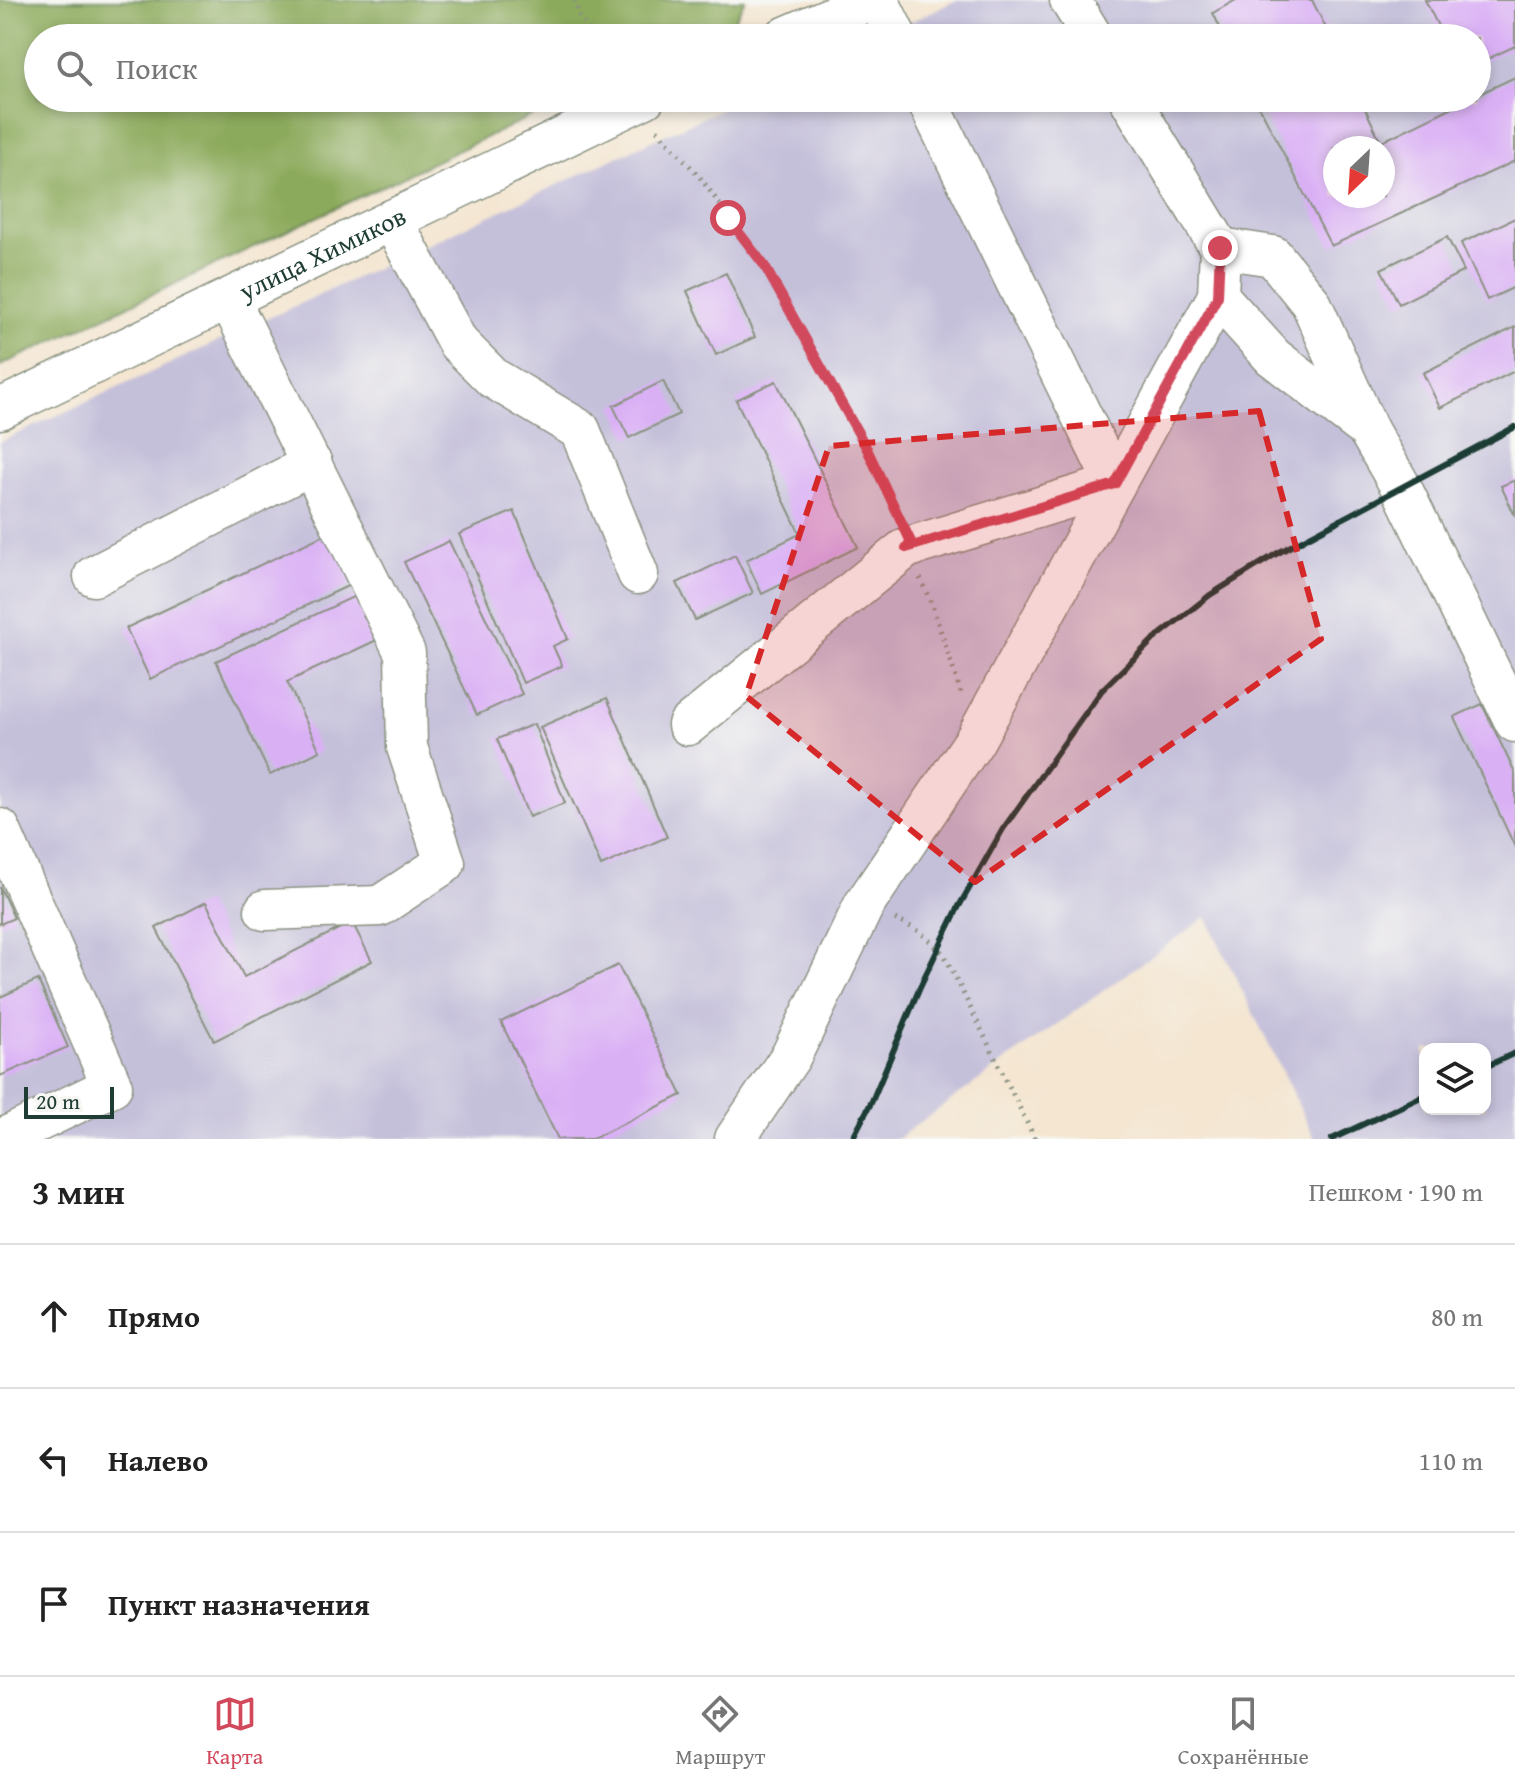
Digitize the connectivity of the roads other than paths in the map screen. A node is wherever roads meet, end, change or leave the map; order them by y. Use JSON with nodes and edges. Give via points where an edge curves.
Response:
{"nodes":[{"id":1,"x":871,"y":0,"type":"edge"},
{"id":2,"x":878,"y":0,"type":"edge"},
{"id":3,"x":1070,"y":0,"type":"edge"},
{"id":4,"x":815,"y":24,"type":"edge"},
{"id":5,"x":890,"y":24,"type":"edge"},
{"id":6,"x":1085,"y":24,"type":"edge"},
{"id":7,"x":615,"y":112,"type":"edge"},
{"id":8,"x":933,"y":112,"type":"edge"},
{"id":9,"x":1137,"y":112,"type":"edge"},
{"id":10,"x":392,"y":220,"type":"junction"},
{"id":11,"x":1220,"y":248,"type":"junction"},
{"id":12,"x":1218,"y":296,"type":"junction"},
{"id":13,"x":229,"y":299,"type":"junction"},
{"id":14,"x":0,"y":409,"type":"edge"},
{"id":15,"x":1368,"y":430,"type":"junction"},
{"id":16,"x":312,"y":464,"type":"junction"},
{"id":17,"x":1115,"y":484,"type":"junction"},
{"id":18,"x":638,"y":574,"type":"dead end"},
{"id":19,"x":94,"y":576,"type":"dead end"},
{"id":20,"x":1515,"y":722,"type":"edge"},
{"id":21,"x":688,"y":725,"type":"dead end"},
{"id":22,"x":0,"y":829,"type":"edge"},
{"id":23,"x":265,"y":910,"type":"dead end"},
{"id":24,"x":2,"y":1139,"type":"edge"},
{"id":25,"x":735,"y":1139,"type":"edge"}],
"edges":[{"from":1,"to":4,"type":"street"},
{"from":2,"to":5,"type":"street"},
{"from":3,"to":6,"type":"street"},
{"from":7,"to":10,"type":"street","name":"улица Химиков"},
{"from":8,"to":17,"type":"street"},
{"from":9,"to":11,"type":"street"},
{"from":10,"to":13,"type":"street","name":"улица Химиков"},
{"from":10,"to":18,"type":"street","via":[[458,343],[493,378],[580,430]]},
{"from":11,"to":12,"type":"street"},
{"from":11,"to":15,"type":"street","via":[[1273,256],[1311,303]]},
{"from":12,"to":15,"type":"street","via":[[1273,357]]},
{"from":12,"to":17,"type":"street"},
{"from":13,"to":14,"type":"street","name":"улица Химиков"},
{"from":13,"to":16,"type":"street"},
{"from":15,"to":20,"type":"street"},
{"from":16,"to":19,"type":"street"},
{"from":16,"to":23,"type":"street","via":[[405,653],[407,747],[445,863],[380,906]]},
{"from":17,"to":21,"type":"street","via":[[906,548]]},
{"from":17,"to":25,"type":"street","via":[[975,740],[864,905],[791,1056]]},
{"from":22,"to":24,"type":"street","via":[[112,1086]]}]}
